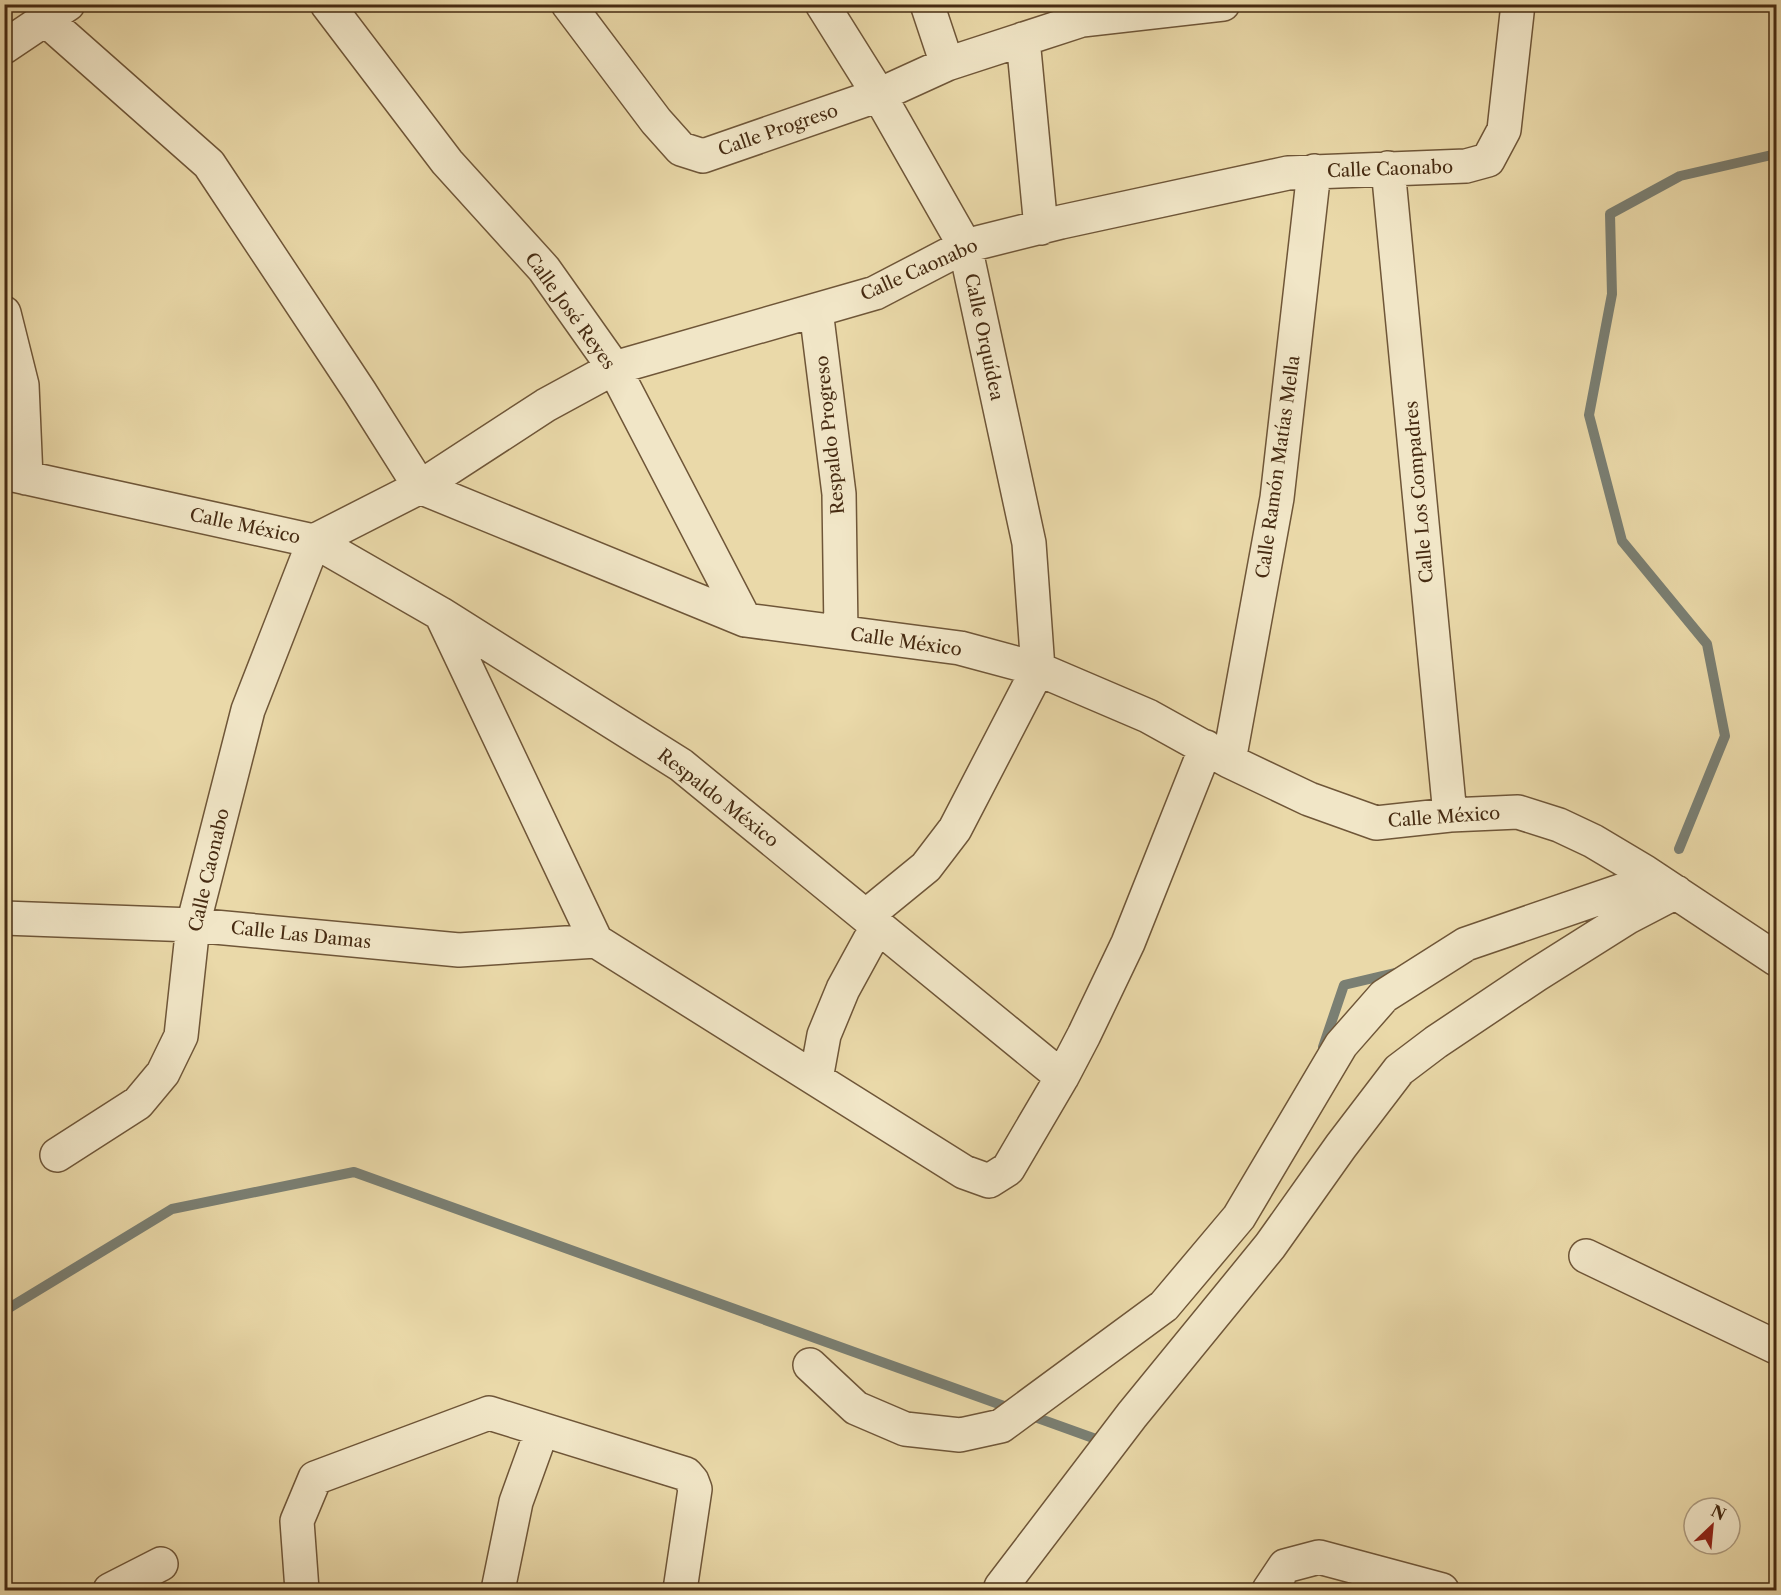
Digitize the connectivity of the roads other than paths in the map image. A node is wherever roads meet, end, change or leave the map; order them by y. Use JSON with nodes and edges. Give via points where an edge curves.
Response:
{"nodes":[{"id":1,"x":327,"y":4,"type":"edge"},
{"id":2,"x":567,"y":4,"type":"edge"},
{"id":3,"x":822,"y":4,"type":"edge"},
{"id":4,"x":927,"y":4,"type":"edge"},
{"id":5,"x":1223,"y":4,"type":"edge"},
{"id":6,"x":1518,"y":4,"type":"edge"},
{"id":7,"x":57,"y":12,"type":"edge"},
{"id":8,"x":1023,"y":39,"type":"junction"},
{"id":9,"x":4,"y":47,"type":"edge"},
{"id":10,"x":947,"y":64,"type":"junction"},
{"id":11,"x":879,"y":95,"type":"junction"},
{"id":12,"x":1388,"y":168,"type":"junction"},
{"id":13,"x":1314,"y":171,"type":"junction"},
{"id":14,"x":1041,"y":228,"type":"junction"},
{"id":15,"x":965,"y":246,"type":"junction"},
{"id":16,"x":816,"y":310,"type":"junction"},
{"id":17,"x":4,"y":313,"type":"edge"},
{"id":18,"x":614,"y":368,"type":"junction"},
{"id":19,"x":15,"y":475,"type":"edge"},
{"id":20,"x":420,"y":487,"type":"junction"},
{"id":21,"x":314,"y":541,"type":"junction"},
{"id":22,"x":441,"y":614,"type":"junction"},
{"id":23,"x":745,"y":620,"type":"junction"},
{"id":24,"x":841,"y":632,"type":"junction"},
{"id":25,"x":1038,"y":669,"type":"junction"},
{"id":26,"x":1218,"y":754,"type":"junction"},
{"id":27,"x":1450,"y":815,"type":"junction"},
{"id":28,"x":1659,"y":881,"type":"junction"},
{"id":29,"x":4,"y":918,"type":"edge"},
{"id":30,"x":872,"y":921,"type":"junction"},
{"id":31,"x":194,"y":925,"type":"junction"},
{"id":32,"x":596,"y":941,"type":"junction"},
{"id":33,"x":1776,"y":959,"type":"edge"},
{"id":34,"x":1062,"y":1077,"type":"junction"},
{"id":35,"x":816,"y":1079,"type":"junction"},
{"id":36,"x":57,"y":1155,"type":"dead end"},
{"id":37,"x":1586,"y":1256,"type":"dead end"},
{"id":38,"x":1776,"y":1347,"type":"edge"},
{"id":39,"x":810,"y":1365,"type":"dead end"},
{"id":40,"x":542,"y":1430,"type":"junction"},
{"id":41,"x":161,"y":1564,"type":"dead end"},
{"id":42,"x":110,"y":1590,"type":"edge"},
{"id":43,"x":302,"y":1590,"type":"edge"},
{"id":44,"x":498,"y":1590,"type":"edge"},
{"id":45,"x":680,"y":1590,"type":"edge"},
{"id":46,"x":1000,"y":1590,"type":"edge"},
{"id":47,"x":1269,"y":1590,"type":"edge"},
{"id":48,"x":1442,"y":1590,"type":"edge"}],
"edges":[{"from":1,"to":18,"type":"street","name":"Calle José Reyes","via":[[447,162],[544,269]]},
{"from":2,"to":11,"type":"street","name":"Calle Progreso","via":[[681,149],[703,156]]},
{"from":3,"to":11,"type":"street","name":"Calle Orquídea"},
{"from":4,"to":10,"type":"street"},
{"from":5,"to":8,"type":"street","name":"Calle Progreso","via":[[1082,20]]},
{"from":6,"to":12,"type":"street","name":"Calle Caonabo","via":[[1504,130],[1488,160],[1466,166]]},
{"from":7,"to":9,"type":"street"},
{"from":7,"to":20,"type":"street","via":[[209,164]]},
{"from":8,"to":10,"type":"street","name":"Calle Progreso"},
{"from":8,"to":14,"type":"street"},
{"from":10,"to":11,"type":"street","name":"Calle Progreso"},
{"from":11,"to":15,"type":"street","name":"Calle Orquídea"},
{"from":12,"to":13,"type":"street","name":"Calle Caonabo"},
{"from":12,"to":27,"type":"street","name":"Calle Los Compadres"},
{"from":13,"to":14,"type":"street","name":"Calle Caonabo","via":[[1288,173]]},
{"from":13,"to":26,"type":"street","name":"Calle Ramón Matías Mella","via":[[1277,498]]},
{"from":14,"to":15,"type":"street","name":"Calle Caonabo"},
{"from":15,"to":16,"type":"street","name":"Calle Caonabo","via":[[875,293]]},
{"from":15,"to":25,"type":"street","name":"Calle Orquídea","via":[[1029,543]]},
{"from":16,"to":18,"type":"street","name":"Calle Caonabo"},
{"from":16,"to":24,"type":"street","name":"Respaldo Progreso","via":[[839,494]]},
{"from":17,"to":19,"type":"street","via":[[22,385]]},
{"from":18,"to":20,"type":"street","name":"Calle Caonabo","via":[[546,405]]},
{"from":18,"to":23,"type":"street","name":"Calle José Reyes"},
{"from":19,"to":21,"type":"street","name":"Calle México"},
{"from":20,"to":21,"type":"street","name":"Calle México"},
{"from":20,"to":23,"type":"street","name":"Calle México"},
{"from":21,"to":22,"type":"street","name":"Respaldo México"},
{"from":21,"to":31,"type":"street","name":"Calle Caonabo","via":[[248,710]]},
{"from":22,"to":30,"type":"street","name":"Respaldo México","via":[[681,765]]},
{"from":22,"to":32,"type":"street"},
{"from":23,"to":24,"type":"street","name":"Calle México"},
{"from":24,"to":25,"type":"street","name":"Calle México","via":[[960,648]]},
{"from":25,"to":26,"type":"street","name":"Calle México","via":[[1148,716]]},
{"from":25,"to":30,"type":"street","via":[[955,829],[926,867]]},
{"from":26,"to":27,"type":"street","name":"Calle México","via":[[1309,800],[1377,823]]},
{"from":26,"to":34,"type":"street","name":"Calle Ramón Matías Mella"},
{"from":27,"to":28,"type":"street","name":"Calle México","via":[[1518,812],[1593,841]]},
{"from":28,"to":33,"type":"street","name":"Calle México"},
{"from":28,"to":39,"type":"street","via":[[1466,944],[1384,996],[1341,1045],[1239,1217],[1164,1306],[1000,1426],[960,1435],[905,1429],[856,1408]]},
{"from":28,"to":46,"type":"street","via":[[1628,917],[1399,1070],[1270,1246],[1132,1415]]},
{"from":29,"to":31,"type":"street","name":"Calle Las Damas"},
{"from":30,"to":34,"type":"street","name":"Respaldo México"},
{"from":30,"to":35,"type":"street","via":[[824,1035]]},
{"from":31,"to":32,"type":"street","name":"Calle Las Damas","via":[[459,950]]},
{"from":31,"to":36,"type":"street","name":"Calle Caonabo","via":[[181,1036],[163,1073],[138,1103]]},
{"from":32,"to":35,"type":"street"},
{"from":34,"to":35,"type":"street","name":"Calle Ramón Matías Mella","via":[[1008,1169],[989,1181],[964,1173]]},
{"from":37,"to":38,"type":"street"},
{"from":40,"to":43,"type":"street","via":[[489,1413],[315,1478],[297,1521]]},
{"from":40,"to":44,"type":"street","via":[[516,1502]]},
{"from":40,"to":45,"type":"street","via":[[686,1474],[695,1489]]},
{"from":41,"to":42,"type":"street"},
{"from":47,"to":48,"type":"street","via":[[1285,1566],[1319,1557]]}]}
